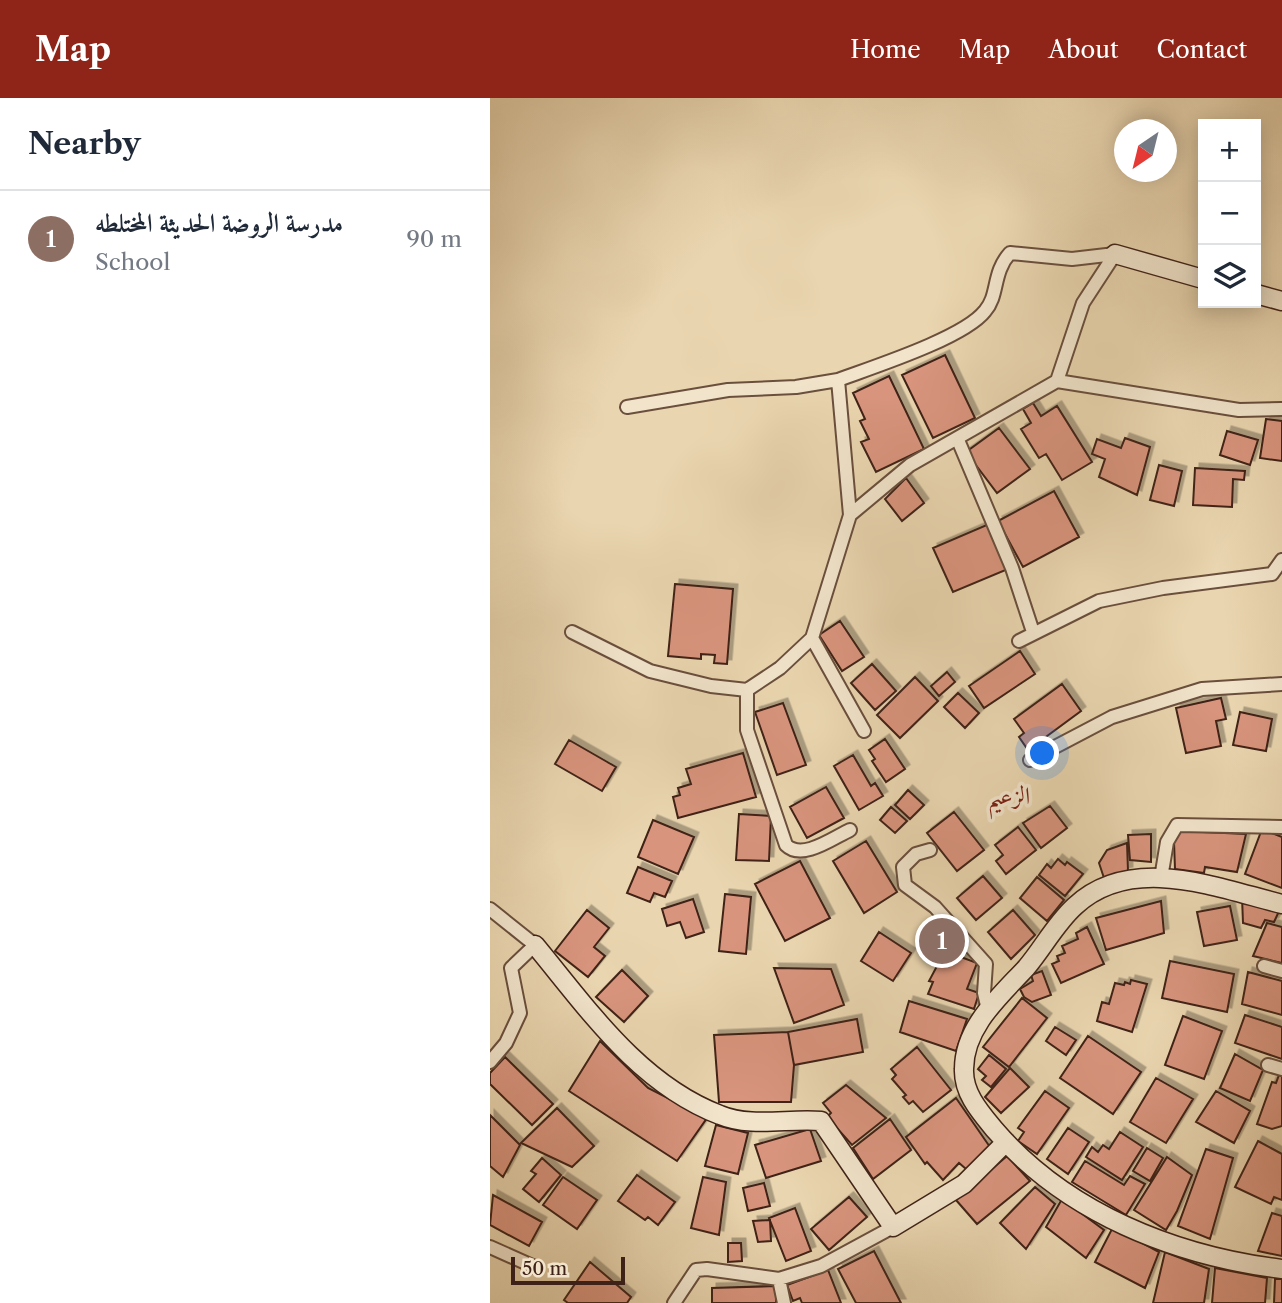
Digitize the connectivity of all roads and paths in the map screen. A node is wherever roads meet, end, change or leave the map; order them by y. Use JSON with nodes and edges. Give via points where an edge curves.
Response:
{"nodes":[{"id":1,"x":1115,"y":254,"type":"junction"},
{"id":2,"x":1198,"y":278,"type":"edge"},
{"id":3,"x":1261,"y":295,"type":"edge"},
{"id":4,"x":1282,"y":301,"type":"edge"},
{"id":5,"x":838,"y":380,"type":"junction"},
{"id":6,"x":1057,"y":381,"type":"junction"},
{"id":7,"x":627,"y":407,"type":"dead end"},
{"id":8,"x":1282,"y":409,"type":"edge"},
{"id":9,"x":958,"y":440,"type":"junction"},
{"id":10,"x":850,"y":515,"type":"junction"},
{"id":11,"x":1282,"y":560,"type":"edge"},
{"id":12,"x":572,"y":632,"type":"dead end"},
{"id":13,"x":1033,"y":632,"type":"junction"},
{"id":14,"x":812,"y":638,"type":"junction"},
{"id":15,"x":1019,"y":641,"type":"dead end"},
{"id":16,"x":1282,"y":684,"type":"edge"},
{"id":17,"x":747,"y":690,"type":"junction"},
{"id":18,"x":864,"y":731,"type":"dead end"},
{"id":19,"x":1030,"y":760,"type":"dead end"},
{"id":20,"x":1282,"y":827,"type":"edge"},
{"id":21,"x":850,"y":830,"type":"dead end"},
{"id":22,"x":930,"y":850,"type":"dead end"},
{"id":23,"x":1161,"y":878,"type":"junction"},
{"id":24,"x":1282,"y":904,"type":"edge"},
{"id":25,"x":490,"y":909,"type":"edge"},
{"id":26,"x":535,"y":945,"type":"junction"},
{"id":27,"x":1264,"y":966,"type":"dead end"},
{"id":28,"x":1282,"y":971,"type":"edge"},
{"id":29,"x":988,"y":1010,"type":"junction"},
{"id":30,"x":490,"y":1062,"type":"edge"},
{"id":31,"x":1268,"y":1065,"type":"dead end"},
{"id":32,"x":1282,"y":1069,"type":"edge"},
{"id":33,"x":1006,"y":1142,"type":"junction"},
{"id":34,"x":892,"y":1227,"type":"junction"},
{"id":35,"x":490,"y":1247,"type":"edge"},
{"id":36,"x":537,"y":1268,"type":"dead end"},
{"id":37,"x":1282,"y":1269,"type":"edge"},
{"id":38,"x":779,"y":1279,"type":"junction"},
{"id":39,"x":674,"y":1303,"type":"edge"},
{"id":40,"x":784,"y":1303,"type":"edge"}],
"edges":[{"from":1,"to":2,"type":"street"},
{"from":1,"to":5,"type":"street","via":[[1072,259],[1010,253],[1000,265],[985,311],[965,328]]},
{"from":1,"to":6,"type":"street","via":[[1083,303]]},
{"from":3,"to":4,"type":"street"},
{"from":5,"to":7,"type":"street","via":[[728,390]]},
{"from":5,"to":10,"type":"street"},
{"from":6,"to":8,"type":"street","via":[[1239,410]]},
{"from":6,"to":9,"type":"street"},
{"from":9,"to":10,"type":"street","via":[[911,465]]},
{"from":9,"to":13,"type":"street","via":[[1012,568]]},
{"from":10,"to":14,"type":"street"},
{"from":11,"to":13,"type":"street","via":[[1272,574],[1099,600]]},
{"from":12,"to":17,"type":"street","via":[[650,671]]},
{"from":13,"to":15,"type":"street"},
{"from":14,"to":17,"type":"street"},
{"from":14,"to":18,"type":"street"},
{"from":16,"to":19,"type":"street","via":[[1202,689],[1112,717]]},
{"from":17,"to":21,"type":"street","via":[[747,730],[786,845],[801,852]]},
{"from":20,"to":23,"type":"street","via":[[1177,825],[1167,842]]},
{"from":22,"to":29,"type":"street","via":[[916,854],[902,867],[905,885],[935,907],[986,964]]},
{"from":23,"to":24,"type":"street","via":[[1213,885]]},
{"from":23,"to":29,"type":"street","via":[[1101,886],[1074,906]]},
{"from":25,"to":26,"type":"street"},
{"from":26,"to":30,"type":"street","via":[[511,968],[520,1013],[506,1043]]},
{"from":26,"to":34,"type":"street","via":[[616,1042],[659,1081],[721,1116],[821,1121]]},
{"from":27,"to":28,"type":"street"},
{"from":29,"to":33,"type":"street","via":[[973,1033],[963,1071],[977,1108]]},
{"from":31,"to":32,"type":"street"},
{"from":33,"to":34,"type":"street","via":[[964,1184]]},
{"from":33,"to":37,"type":"street","via":[[1084,1204],[1145,1236],[1232,1263]]},
{"from":34,"to":38,"type":"street","via":[[821,1266]]},
{"from":35,"to":36,"type":"street"},
{"from":38,"to":39,"type":"street","via":[[696,1270]]},
{"from":38,"to":40,"type":"street"}]}
